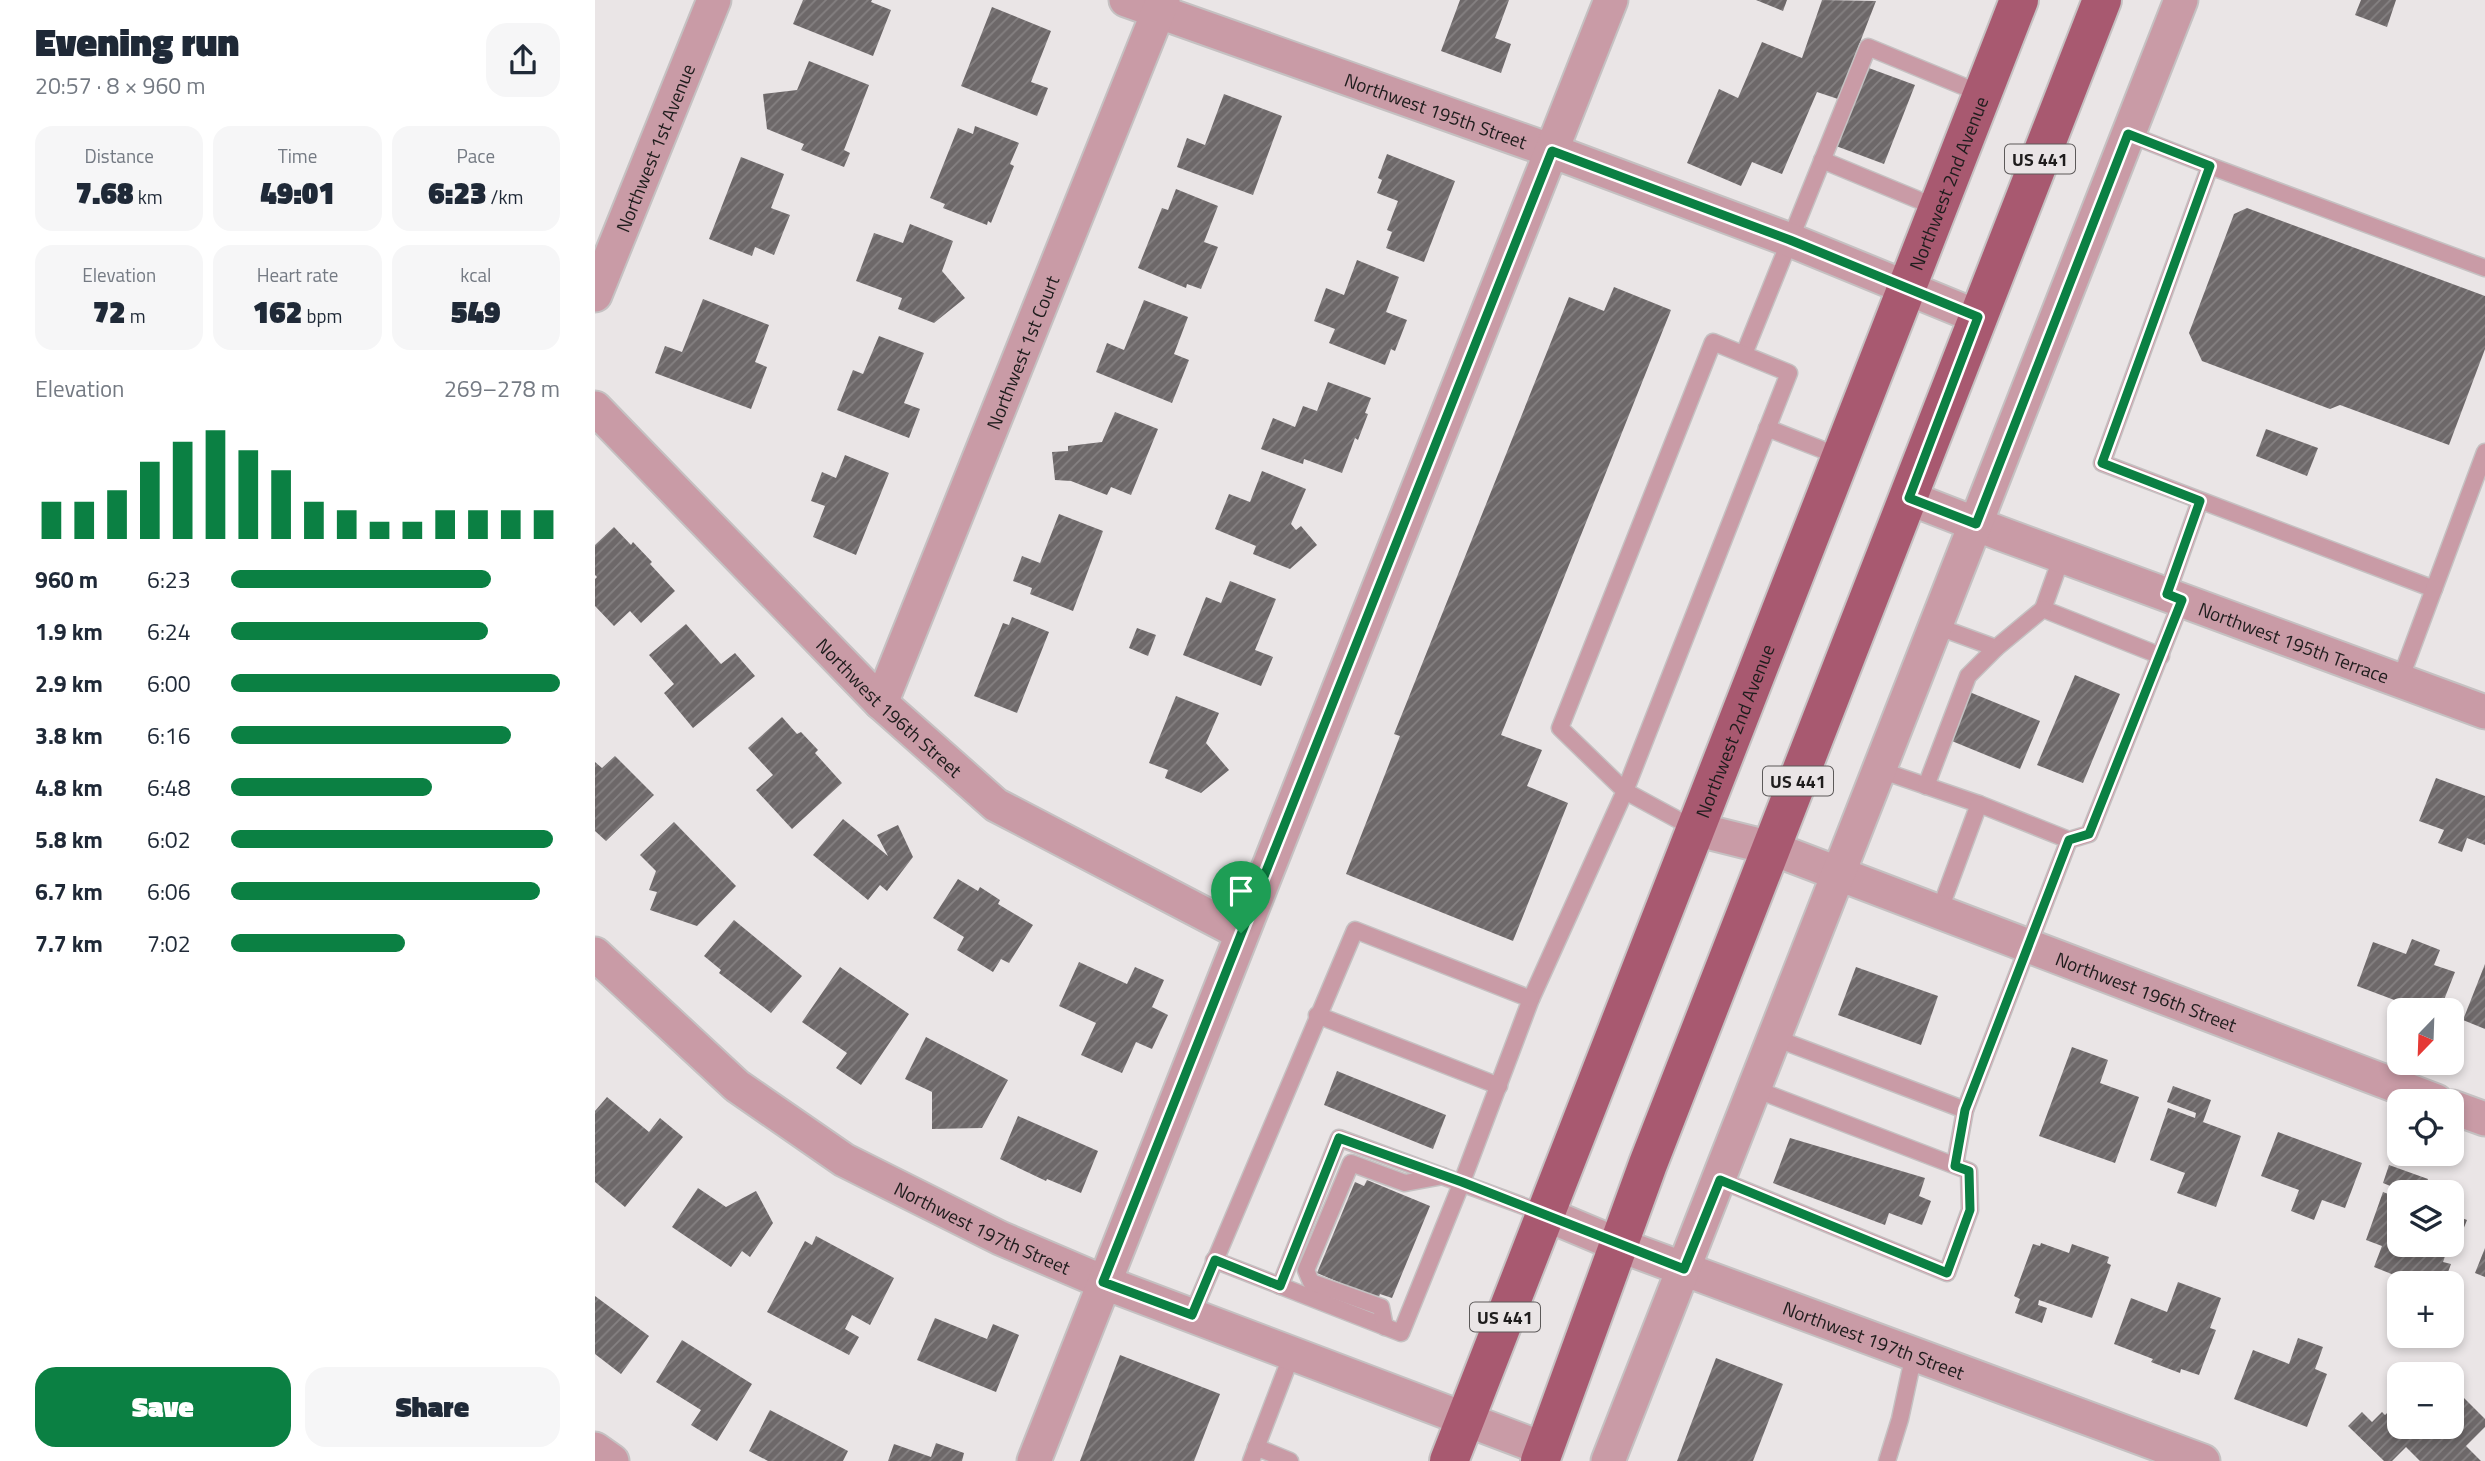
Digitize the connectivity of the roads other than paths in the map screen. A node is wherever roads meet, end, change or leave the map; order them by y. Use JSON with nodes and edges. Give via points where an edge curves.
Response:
{"nodes":[{"id":1,"x":714,"y":0,"type":"edge"},
{"id":2,"x":1126,"y":0,"type":"edge"},
{"id":3,"x":1611,"y":0,"type":"edge"},
{"id":4,"x":2019,"y":0,"type":"edge"},
{"id":5,"x":2102,"y":0,"type":"edge"},
{"id":6,"x":2181,"y":0,"type":"edge"},
{"id":7,"x":1160,"y":6,"type":"edge"},
{"id":8,"x":1982,"y":94,"type":"junction"},
{"id":9,"x":2128,"y":134,"type":"junction"},
{"id":10,"x":1552,"y":151,"type":"junction"},
{"id":11,"x":1822,"y":160,"type":"junction"},
{"id":12,"x":2210,"y":166,"type":"junction"},
{"id":13,"x":1938,"y":208,"type":"junction"},
{"id":14,"x":1790,"y":240,"type":"junction"},
{"id":15,"x":2485,"y":268,"type":"edge"},
{"id":16,"x":1907,"y":289,"type":"junction"},
{"id":17,"x":595,"y":295,"type":"edge"},
{"id":18,"x":1978,"y":317,"type":"junction"},
{"id":19,"x":1744,"y":354,"type":"junction"},
{"id":20,"x":595,"y":408,"type":"edge"},
{"id":21,"x":1767,"y":428,"type":"junction"},
{"id":22,"x":2485,"y":452,"type":"edge"},
{"id":23,"x":1841,"y":457,"type":"junction"},
{"id":24,"x":1909,"y":498,"type":"junction"},
{"id":25,"x":2200,"y":501,"type":"junction"},
{"id":26,"x":1976,"y":524,"type":"junction"},
{"id":27,"x":2062,"y":556,"type":"junction"},
{"id":28,"x":2434,"y":589,"type":"junction"},
{"id":29,"x":2175,"y":597,"type":"junction"},
{"id":30,"x":2043,"y":609,"type":"junction"},
{"id":31,"x":1937,"y":626,"type":"junction"},
{"id":32,"x":1996,"y":648,"type":"junction"},
{"id":33,"x":2161,"y":656,"type":"junction"},
{"id":34,"x":2400,"y":680,"type":"junction"},
{"id":35,"x":881,"y":703,"type":"junction"},
{"id":36,"x":2485,"y":712,"type":"edge"},
{"id":37,"x":1880,"y":770,"type":"junction"},
{"id":38,"x":1926,"y":786,"type":"junction"},
{"id":39,"x":1625,"y":791,"type":"junction"},
{"id":40,"x":1979,"y":804,"type":"junction"},
{"id":41,"x":1695,"y":829,"type":"junction"},
{"id":42,"x":2069,"y":840,"type":"junction"},
{"id":43,"x":1771,"y":848,"type":"junction"},
{"id":44,"x":1839,"y":875,"type":"junction"},
{"id":45,"x":1939,"y":912,"type":"junction"},
{"id":46,"x":1241,"y":933,"type":"junction"},
{"id":47,"x":2028,"y":947,"type":"junction"},
{"id":48,"x":595,"y":954,"type":"edge"},
{"id":49,"x":1531,"y":999,"type":"junction"},
{"id":50,"x":1317,"y":1015,"type":"junction"},
{"id":51,"x":1775,"y":1038,"type":"junction"},
{"id":52,"x":1499,"y":1086,"type":"junction"},
{"id":53,"x":1755,"y":1089,"type":"junction"},
{"id":54,"x":2404,"y":1089,"type":"edge"},
{"id":55,"x":1965,"y":1110,"type":"junction"},
{"id":56,"x":2464,"y":1111,"type":"edge"},
{"id":57,"x":2485,"y":1119,"type":"edge"},
{"id":58,"x":1955,"y":1166,"type":"junction"},
{"id":59,"x":1445,"y":1176,"type":"junction"},
{"id":60,"x":1720,"y":1180,"type":"junction"},
{"id":61,"x":1462,"y":1182,"type":"junction"},
{"id":62,"x":1545,"y":1214,"type":"junction"},
{"id":63,"x":1619,"y":1245,"type":"junction"},
{"id":64,"x":1215,"y":1260,"type":"junction"},
{"id":65,"x":1684,"y":1269,"type":"junction"},
{"id":66,"x":1103,"y":1282,"type":"junction"},
{"id":67,"x":1280,"y":1286,"type":"junction"},
{"id":68,"x":1192,"y":1315,"type":"junction"},
{"id":69,"x":1385,"y":1327,"type":"junction"},
{"id":70,"x":1292,"y":1353,"type":"junction"},
{"id":71,"x":1915,"y":1354,"type":"junction"},
{"id":72,"x":1465,"y":1420,"type":"junction"},
{"id":73,"x":595,"y":1449,"type":"edge"},
{"id":74,"x":1254,"y":1454,"type":"edge"},
{"id":75,"x":1542,"y":1455,"type":"edge"},
{"id":76,"x":612,"y":1461,"type":"edge"},
{"id":77,"x":1034,"y":1461,"type":"edge"},
{"id":78,"x":1290,"y":1461,"type":"edge"},
{"id":79,"x":1449,"y":1461,"type":"edge"},
{"id":80,"x":1608,"y":1461,"type":"edge"},
{"id":81,"x":1887,"y":1461,"type":"edge"},
{"id":82,"x":2203,"y":1461,"type":"edge"}],
"edges":[{"from":1,"to":17,"type":"street","name":"Northwest 1st Avenue"},
{"from":2,"to":7,"type":"street","name":"Northwest 195th Street"},
{"from":3,"to":10,"type":"street"},
{"from":4,"to":8,"type":"main road","name":"Northwest 2nd Avenue","number":"US 441"},
{"from":5,"to":18,"type":"main road","number":"US 441"},
{"from":6,"to":9,"type":"street"},
{"from":7,"to":10,"type":"street","name":"Northwest 195th Street"},
{"from":7,"to":35,"type":"street","name":"Northwest 1st Court"},
{"from":8,"to":11,"type":"lane","via":[[1867,47]]},
{"from":8,"to":13,"type":"main road","name":"Northwest 2nd Avenue","number":"US 441"},
{"from":9,"to":12,"type":"lane"},
{"from":9,"to":26,"type":"street"},
{"from":10,"to":14,"type":"street","name":"Northwest 195th Street"},
{"from":10,"to":46,"type":"street"},
{"from":11,"to":13,"type":"lane"},
{"from":11,"to":14,"type":"lane"},
{"from":12,"to":15,"type":"lane"},
{"from":12,"to":25,"type":"lane","via":[[2102,463]]},
{"from":13,"to":16,"type":"main road","name":"Northwest 2nd Avenue","number":"US 441"},
{"from":14,"to":16,"type":"street","name":"Northwest 195th Street"},
{"from":14,"to":19,"type":"lane"},
{"from":16,"to":18,"type":"street","name":"Northwest 195th Street"},
{"from":16,"to":23,"type":"main road","name":"Northwest 2nd Avenue","number":"US 441"},
{"from":18,"to":24,"type":"main road","number":"US 441"},
{"from":19,"to":21,"type":"lane","via":[[1789,373]]},
{"from":19,"to":39,"type":"lane","via":[[1713,342],[1560,729]]},
{"from":20,"to":35,"type":"street","name":"Northwest 196th Street"},
{"from":21,"to":23,"type":"lane"},
{"from":21,"to":39,"type":"lane"},
{"from":22,"to":28,"type":"lane"},
{"from":23,"to":41,"type":"main road","name":"Northwest 2nd Avenue","number":"US 441"},
{"from":24,"to":26,"type":"street","name":"Northwest 195th Terrace"},
{"from":24,"to":43,"type":"main road","number":"US 441"},
{"from":25,"to":28,"type":"lane"},
{"from":25,"to":29,"type":"lane"},
{"from":26,"to":27,"type":"street","name":"Northwest 195th Terrace"},
{"from":26,"to":31,"type":"street"},
{"from":27,"to":29,"type":"street","name":"Northwest 195th Terrace"},
{"from":27,"to":30,"type":"lane"},
{"from":28,"to":34,"type":"lane"},
{"from":29,"to":33,"type":"lane"},
{"from":29,"to":34,"type":"street","name":"Northwest 195th Terrace"},
{"from":30,"to":32,"type":"lane"},
{"from":30,"to":33,"type":"lane"},
{"from":31,"to":32,"type":"lane"},
{"from":31,"to":37,"type":"street"},
{"from":32,"to":38,"type":"lane","via":[[1968,676]]},
{"from":33,"to":42,"type":"lane","via":[[2089,834]]},
{"from":34,"to":36,"type":"street","name":"Northwest 195th Terrace"},
{"from":35,"to":46,"type":"street","name":"Northwest 196th Street","via":[[996,805]]},
{"from":37,"to":38,"type":"lane"},
{"from":37,"to":44,"type":"street"},
{"from":38,"to":40,"type":"lane"},
{"from":39,"to":41,"type":"lane"},
{"from":39,"to":49,"type":"lane"},
{"from":40,"to":42,"type":"lane"},
{"from":40,"to":45,"type":"lane"},
{"from":41,"to":43,"type":"street","name":"Northwest 196th Street"},
{"from":41,"to":62,"type":"main road","name":"Northwest 2nd Avenue","number":"US 441"},
{"from":42,"to":47,"type":"lane"},
{"from":43,"to":44,"type":"street","name":"Northwest 196th Street"},
{"from":43,"to":63,"type":"main road","number":"US 441"},
{"from":44,"to":45,"type":"street","name":"Northwest 196th Street"},
{"from":44,"to":51,"type":"street"},
{"from":45,"to":47,"type":"street","name":"Northwest 196th Street"},
{"from":46,"to":66,"type":"street"},
{"from":47,"to":54,"type":"street","name":"Northwest 196th Street"},
{"from":47,"to":55,"type":"lane"},
{"from":48,"to":66,"type":"street","name":"Northwest 197th Street","via":[[737,1086],[844,1160],[1000,1238]]},
{"from":49,"to":50,"type":"lane","via":[[1355,930]]},
{"from":49,"to":52,"type":"lane"},
{"from":50,"to":52,"type":"lane"},
{"from":50,"to":64,"type":"lane"},
{"from":51,"to":53,"type":"street"},
{"from":51,"to":55,"type":"lane"},
{"from":52,"to":61,"type":"lane"},
{"from":53,"to":58,"type":"lane"},
{"from":53,"to":60,"type":"street"},
{"from":55,"to":58,"type":"lane"},
{"from":56,"to":57,"type":"street"},
{"from":58,"to":60,"type":"lane","via":[[1969,1171],[1970,1210],[1947,1273]]},
{"from":59,"to":61,"type":"lane"},
{"from":59,"to":67,"type":"lane","via":[[1339,1138]]},
{"from":59,"to":69,"type":"lane","via":[[1405,1184],[1351,1163],[1306,1270],[1311,1282],[1381,1307]]},
{"from":60,"to":65,"type":"street"},
{"from":61,"to":62,"type":"lane"},
{"from":61,"to":69,"type":"lane","via":[[1401,1333]]},
{"from":62,"to":63,"type":"street","name":"Northwest 197th Street"},
{"from":62,"to":72,"type":"main road","name":"Northwest 2nd Avenue","number":"US 441"},
{"from":63,"to":65,"type":"street","name":"Northwest 197th Street"},
{"from":63,"to":75,"type":"main road","number":"US 441"},
{"from":64,"to":67,"type":"lane"},
{"from":64,"to":68,"type":"lane"},
{"from":65,"to":71,"type":"street","name":"Northwest 197th Street"},
{"from":65,"to":80,"type":"street"},
{"from":66,"to":68,"type":"street","name":"Northwest 197th Street"},
{"from":66,"to":77,"type":"street"},
{"from":67,"to":69,"type":"lane"},
{"from":68,"to":70,"type":"street","name":"Northwest 197th Street"},
{"from":70,"to":72,"type":"street","name":"Northwest 197th Street"},
{"from":70,"to":74,"type":"lane"},
{"from":71,"to":81,"type":"lane"},
{"from":71,"to":82,"type":"street","name":"Northwest 197th Street"},
{"from":72,"to":75,"type":"street","name":"Northwest 197th Street"},
{"from":72,"to":79,"type":"main road","name":"Northwest 2nd Avenue","number":"US 441"},
{"from":73,"to":76,"type":"street"},
{"from":74,"to":78,"type":"lane"}]}
